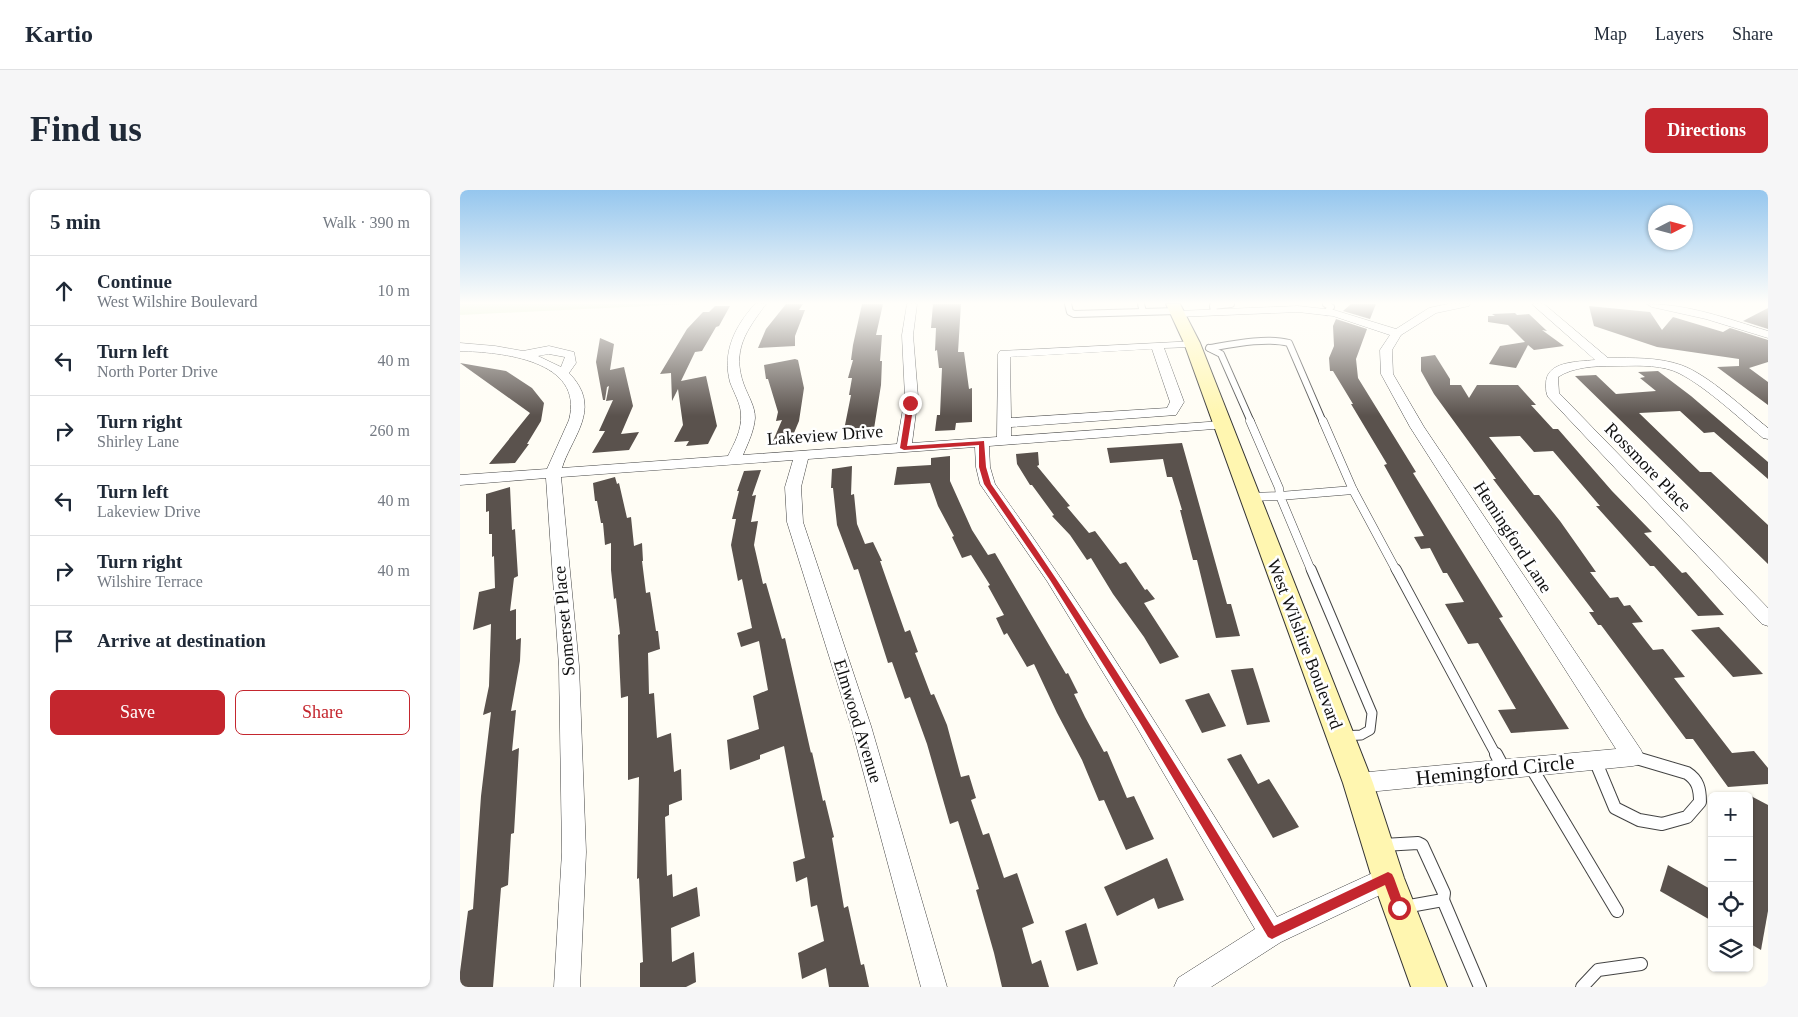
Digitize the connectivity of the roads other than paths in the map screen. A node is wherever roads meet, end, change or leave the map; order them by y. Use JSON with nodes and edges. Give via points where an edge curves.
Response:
{"nodes":[{"id":1,"x":736,"y":341,"type":"edge"},
{"id":2,"x":908,"y":341,"type":"edge"},
{"id":3,"x":1195,"y":341,"type":"edge"},
{"id":4,"x":1278,"y":341,"type":"edge"},
{"id":5,"x":1282,"y":341,"type":"edge"},
{"id":6,"x":1392,"y":341,"type":"edge"},
{"id":7,"x":1581,"y":341,"type":"edge"},
{"id":8,"x":1157,"y":345,"type":"junction"},
{"id":9,"x":460,"y":347,"type":"edge"},
{"id":10,"x":1199,"y":347,"type":"junction"},
{"id":11,"x":1605,"y":362,"type":"junction"},
{"id":12,"x":1004,"y":423,"type":"junction"},
{"id":13,"x":1222,"y":425,"type":"junction"},
{"id":14,"x":1768,"y":435,"type":"edge"},
{"id":15,"x":1004,"y":441,"type":"junction"},
{"id":16,"x":982,"y":443,"type":"junction"},
{"id":17,"x":904,"y":448,"type":"junction"},
{"id":18,"x":802,"y":454,"type":"junction"},
{"id":19,"x":734,"y":460,"type":"junction"},
{"id":20,"x":552,"y":472,"type":"junction"},
{"id":21,"x":460,"y":480,"type":"edge"},
{"id":22,"x":1353,"y":490,"type":"junction"},
{"id":23,"x":1280,"y":496,"type":"junction"},
{"id":24,"x":1249,"y":497,"type":"junction"},
{"id":25,"x":1768,"y":619,"type":"edge"},
{"id":26,"x":1340,"y":736,"type":"junction"},
{"id":27,"x":1633,"y":757,"type":"junction"},
{"id":28,"x":1595,"y":760,"type":"junction"},
{"id":29,"x":1531,"y":766,"type":"junction"},
{"id":30,"x":1504,"y":769,"type":"junction"},
{"id":31,"x":1358,"y":783,"type":"junction"},
{"id":32,"x":1378,"y":846,"type":"junction"},
{"id":33,"x":1388,"y":878,"type":"junction"},
{"id":34,"x":1443,"y":900,"type":"junction"},
{"id":35,"x":1399,"y":908,"type":"junction"},
{"id":36,"x":1617,"y":911,"type":"dead end"},
{"id":37,"x":1272,"y":933,"type":"junction"},
{"id":38,"x":1641,"y":964,"type":"dead end"},
{"id":39,"x":567,"y":987,"type":"edge"},
{"id":40,"x":934,"y":987,"type":"edge"},
{"id":41,"x":1187,"y":987,"type":"edge"},
{"id":42,"x":1429,"y":987,"type":"edge"},
{"id":43,"x":1480,"y":987,"type":"edge"},
{"id":44,"x":1582,"y":987,"type":"edge"}],
"edges":[{"from":1,"to":19,"type":"street","via":[[733,352],[734,372],[748,417]]},
{"from":2,"to":17,"type":"street","via":[[912,392]]},
{"from":3,"to":10,"type":"street","name":"West Wilshire Boulevard"},
{"from":4,"to":10,"type":"lane"},
{"from":5,"to":22,"type":"lane","via":[[1288,344]]},
{"from":6,"to":27,"type":"street","name":"Hemingford Lane","via":[[1386,350],[1387,374],[1417,427]]},
{"from":7,"to":11,"type":"street"},
{"from":8,"to":10,"type":"street"},
{"from":8,"to":12,"type":"street","via":[[1004,354]]},
{"from":8,"to":12,"type":"street","via":[[1177,402],[1171,412]]},
{"from":9,"to":20,"type":"street","via":[[499,350],[544,362],[562,374],[572,386],[578,410],[570,439]]},
{"from":10,"to":13,"type":"street","name":"West Wilshire Boulevard"},
{"from":10,"to":23,"type":"lane","via":[[1221,354]]},
{"from":11,"to":14,"type":"street","via":[[1644,362],[1677,368],[1696,378]]},
{"from":11,"to":25,"type":"street","name":"Rossmore Place","via":[[1565,367],[1552,376],[1553,394]]},
{"from":12,"to":15,"type":"street"},
{"from":13,"to":15,"type":"street","name":"Lakeview Drive"},
{"from":13,"to":24,"type":"street","name":"West Wilshire Boulevard"},
{"from":15,"to":16,"type":"street","name":"Lakeview Drive"},
{"from":16,"to":17,"type":"street","name":"Lakeview Drive"},
{"from":16,"to":37,"type":"street","via":[[988,484],[1138,711]]},
{"from":17,"to":18,"type":"street","name":"Lakeview Drive"},
{"from":18,"to":19,"type":"street","name":"Lakeview Drive"},
{"from":18,"to":40,"type":"street","name":"Elmwood Avenue","via":[[793,487],[795,522],[861,726]]},
{"from":19,"to":20,"type":"street","name":"Lakeview Drive"},
{"from":20,"to":21,"type":"street","name":"Lakeview Drive"},
{"from":20,"to":39,"type":"street","name":"Somerset Place","via":[[569,666],[574,852]]},
{"from":22,"to":23,"type":"lane"},
{"from":22,"to":30,"type":"lane"},
{"from":23,"to":24,"type":"lane"},
{"from":23,"to":26,"type":"lane","via":[[1372,713],[1370,730],[1361,735]]},
{"from":24,"to":26,"type":"street","name":"West Wilshire Boulevard"},
{"from":26,"to":31,"type":"street","name":"West Wilshire Boulevard"},
{"from":27,"to":28,"type":"street","name":"Hemingford Circle"},
{"from":27,"to":28,"type":"lane","via":[[1694,777],[1700,788],[1700,802],[1687,817],[1662,824],[1639,820],[1615,808]]},
{"from":28,"to":29,"type":"street","name":"Hemingford Circle"},
{"from":29,"to":30,"type":"street","name":"Hemingford Circle"},
{"from":29,"to":36,"type":"lane"},
{"from":30,"to":31,"type":"street","name":"Hemingford Circle"},
{"from":31,"to":32,"type":"street","name":"West Wilshire Boulevard"},
{"from":32,"to":33,"type":"street","name":"West Wilshire Boulevard"},
{"from":32,"to":34,"type":"lane","via":[[1422,845],[1444,894]]},
{"from":33,"to":35,"type":"street","name":"West Wilshire Boulevard"},
{"from":33,"to":37,"type":"street"},
{"from":34,"to":35,"type":"lane"},
{"from":34,"to":43,"type":"lane"},
{"from":35,"to":42,"type":"street","name":"West Wilshire Boulevard"},
{"from":37,"to":41,"type":"street"},
{"from":38,"to":44,"type":"lane","via":[[1598,970]]}]}
